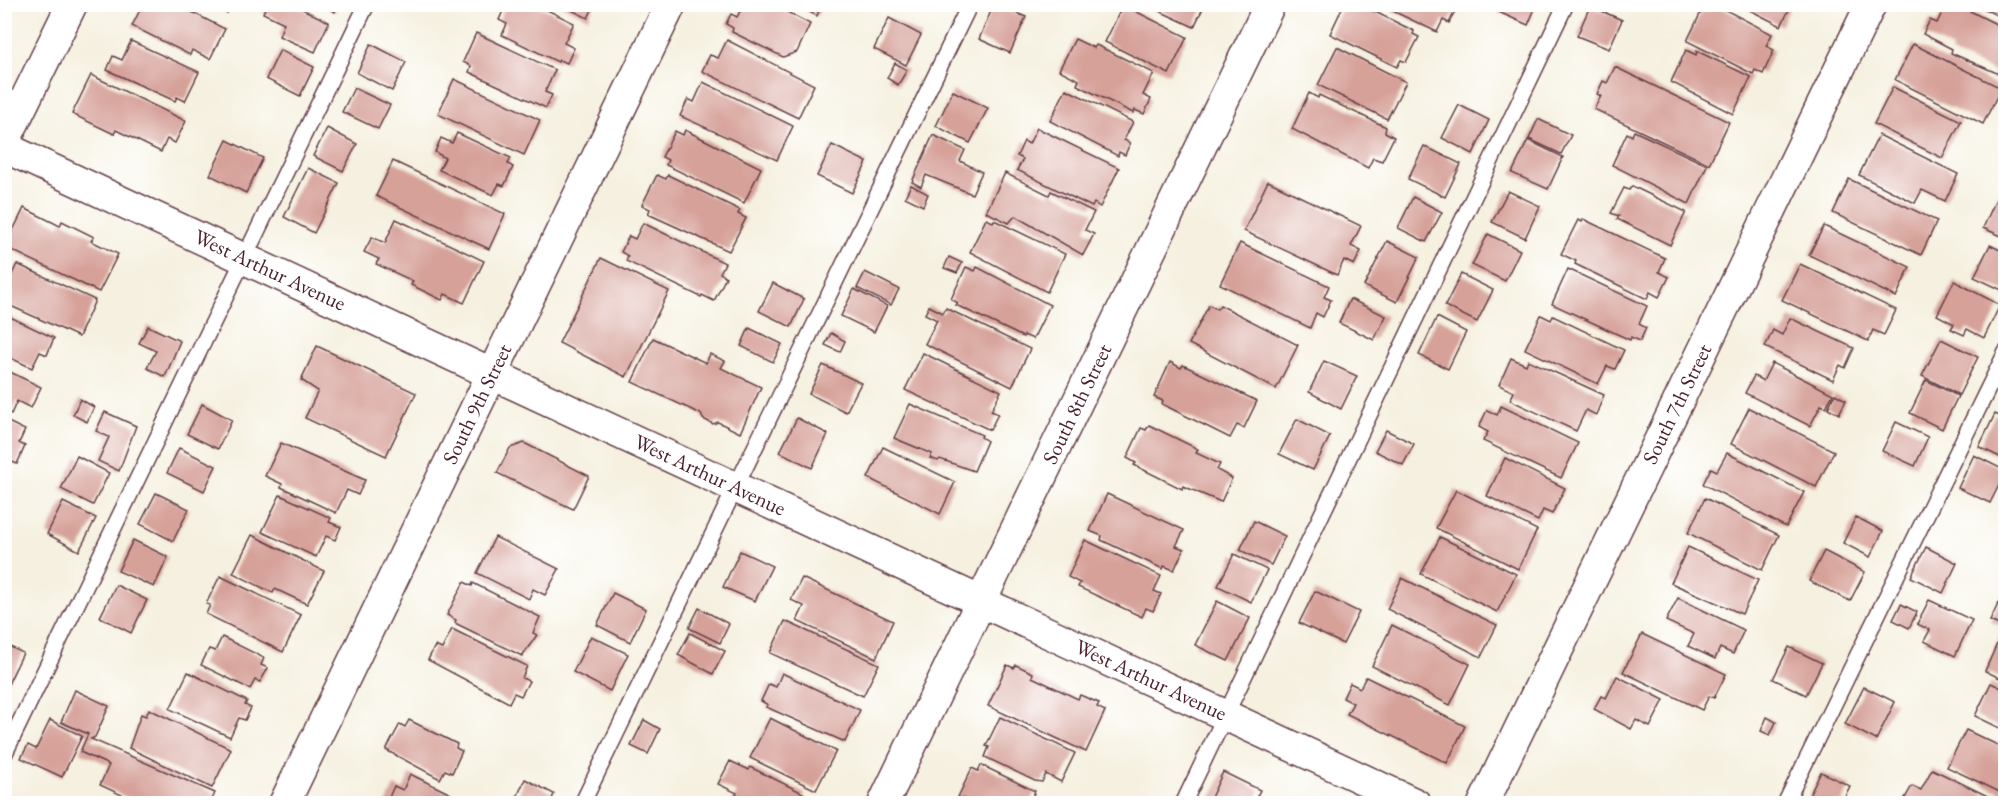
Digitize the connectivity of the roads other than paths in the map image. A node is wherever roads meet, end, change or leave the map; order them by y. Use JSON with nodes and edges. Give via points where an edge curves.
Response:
{"nodes":[{"id":1,"x":72,"y":4,"type":"edge"},
{"id":2,"x":367,"y":4,"type":"edge"},
{"id":3,"x":670,"y":4,"type":"edge"},
{"id":4,"x":970,"y":4,"type":"edge"},
{"id":5,"x":1270,"y":4,"type":"edge"},
{"id":6,"x":1566,"y":4,"type":"edge"},
{"id":7,"x":1871,"y":4,"type":"edge"},
{"id":8,"x":4,"y":145,"type":"edge"},
{"id":9,"x":246,"y":259,"type":"junction"},
{"id":10,"x":2006,"y":352,"type":"edge"},
{"id":11,"x":492,"y":374,"type":"junction"},
{"id":12,"x":736,"y":486,"type":"junction"},
{"id":13,"x":982,"y":601,"type":"junction"},
{"id":14,"x":1226,"y":715,"type":"junction"},
{"id":15,"x":4,"y":755,"type":"edge"},
{"id":16,"x":284,"y":804,"type":"edge"},
{"id":17,"x":582,"y":804,"type":"edge"},
{"id":18,"x":883,"y":804,"type":"edge"},
{"id":19,"x":1183,"y":804,"type":"edge"},
{"id":20,"x":1416,"y":804,"type":"edge"},
{"id":21,"x":1482,"y":804,"type":"edge"},
{"id":22,"x":1785,"y":804,"type":"edge"}],
"edges":[{"from":1,"to":8,"type":"street"},
{"from":2,"to":9,"type":"lane"},
{"from":3,"to":11,"type":"street","name":"South 9th Street"},
{"from":4,"to":12,"type":"lane"},
{"from":5,"to":13,"type":"street","name":"South 8th Street"},
{"from":6,"to":14,"type":"lane"},
{"from":7,"to":21,"type":"street","name":"South 7th Street"},
{"from":8,"to":9,"type":"street","name":"West Arthur Avenue"},
{"from":9,"to":11,"type":"street","name":"West Arthur Avenue"},
{"from":9,"to":15,"type":"lane"},
{"from":10,"to":22,"type":"lane"},
{"from":11,"to":12,"type":"street","name":"West Arthur Avenue"},
{"from":11,"to":16,"type":"street","name":"South 9th Street"},
{"from":12,"to":13,"type":"street","name":"West Arthur Avenue"},
{"from":12,"to":17,"type":"lane"},
{"from":13,"to":14,"type":"street","name":"West Arthur Avenue"},
{"from":13,"to":18,"type":"street","name":"South 8th Street"},
{"from":14,"to":19,"type":"lane"},
{"from":14,"to":20,"type":"street","name":"West Arthur Avenue"}]}
